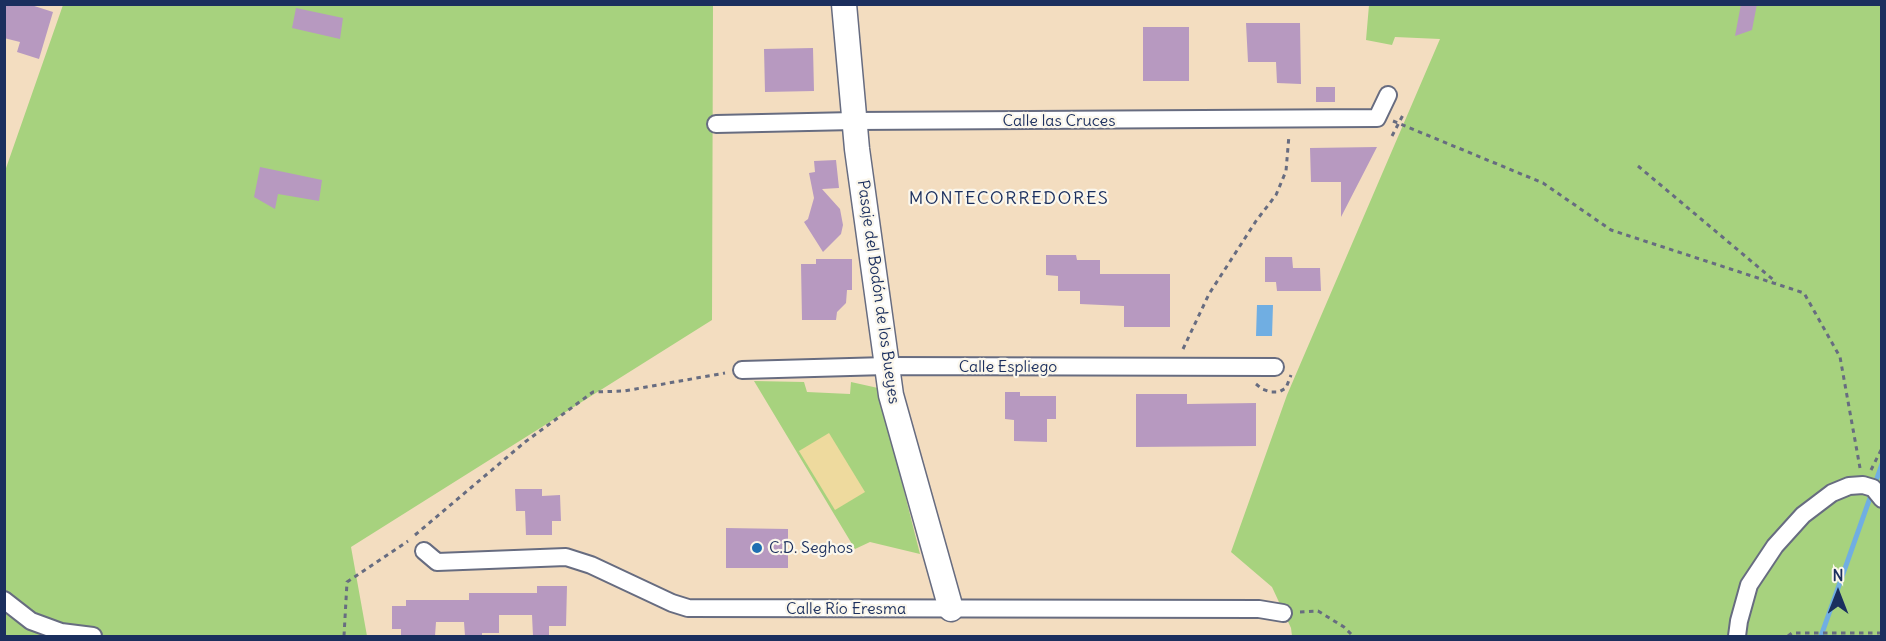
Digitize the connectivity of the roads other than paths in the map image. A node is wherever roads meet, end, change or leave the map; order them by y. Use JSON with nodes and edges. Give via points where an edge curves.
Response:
{"nodes":[{"id":1,"x":844,"y":4,"type":"edge"},
{"id":2,"x":1388,"y":95,"type":"dead end"},
{"id":3,"x":854,"y":121,"type":"junction"},
{"id":4,"x":716,"y":124,"type":"dead end"},
{"id":5,"x":886,"y":366,"type":"junction"},
{"id":6,"x":1275,"y":367,"type":"dead end"},
{"id":7,"x":742,"y":370,"type":"road end"},
{"id":8,"x":1881,"y":499,"type":"edge"},
{"id":9,"x":424,"y":550,"type":"dead end"},
{"id":10,"x":4,"y":600,"type":"edge"},
{"id":11,"x":951,"y":609,"type":"junction"},
{"id":12,"x":1283,"y":613,"type":"road end"},
{"id":13,"x":93,"y":636,"type":"edge"},
{"id":14,"x":1737,"y":636,"type":"edge"}],
"edges":[{"from":1,"to":3,"type":"street","name":"Pasaje del Bodón de los Bueyes"},
{"from":2,"to":3,"type":"street","name":"Calle las Cruces","via":[[1377,118]]},
{"from":3,"to":4,"type":"street","name":"Calle las Cruces"},
{"from":3,"to":5,"type":"street","name":"Pasaje del Bodón de los Bueyes"},
{"from":5,"to":6,"type":"street","name":"Calle Espliego"},
{"from":5,"to":7,"type":"street","name":"Calle Espliego"},
{"from":5,"to":11,"type":"street","name":"Pasaje del Bodón de los Bueyes"},
{"from":8,"to":14,"type":"street","via":[[1873,488],[1849,486],[1832,493],[1803,515],[1775,546],[1749,585]]},
{"from":9,"to":11,"type":"street","name":"Calle Río Eresma","via":[[437,561],[566,557],[688,608]]},
{"from":10,"to":13,"type":"street","via":[[31,621],[61,632]]},
{"from":11,"to":12,"type":"street","name":"Calle Río Eresma","via":[[1259,609]]}]}
